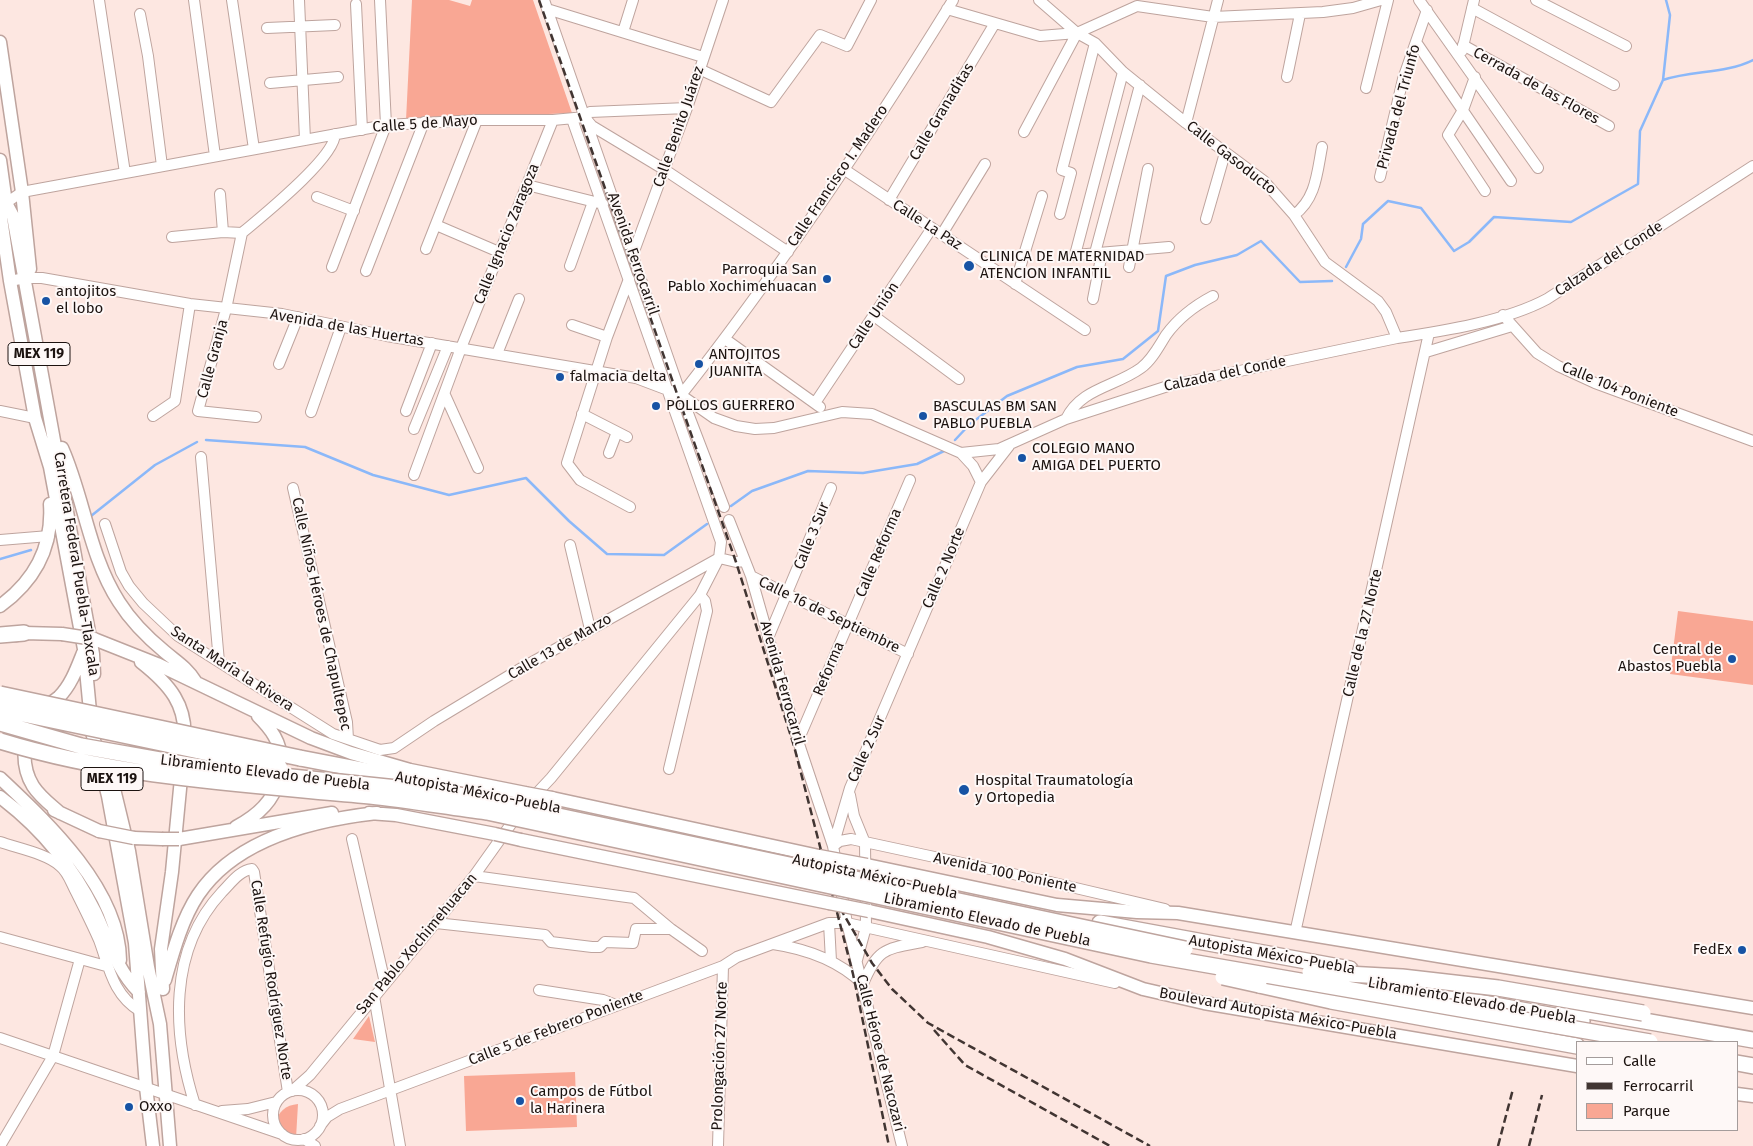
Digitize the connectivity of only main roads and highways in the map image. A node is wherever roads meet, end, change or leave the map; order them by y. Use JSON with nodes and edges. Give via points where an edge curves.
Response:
{"nodes":[{"id":1,"x":0,"y":42,"type":"edge"},
{"id":2,"x":3,"y":83,"type":"edge"},
{"id":3,"x":0,"y":160,"type":"edge"},
{"id":4,"x":3,"y":203,"type":"edge"},
{"id":5,"x":25,"y":278,"type":"junction"},
{"id":6,"x":54,"y":430,"type":"junction"},
{"id":7,"x":50,"y":467,"type":"junction"},
{"id":8,"x":0,"y":606,"type":"edge"},
{"id":9,"x":24,"y":633,"type":"junction"},
{"id":10,"x":0,"y":635,"type":"edge"},
{"id":11,"x":0,"y":641,"type":"edge"},
{"id":12,"x":84,"y":650,"type":"junction"},
{"id":13,"x":135,"y":657,"type":"junction"},
{"id":14,"x":197,"y":684,"type":"junction"},
{"id":15,"x":0,"y":694,"type":"edge"},
{"id":16,"x":0,"y":709,"type":"edge"},
{"id":17,"x":251,"y":709,"type":"junction"},
{"id":18,"x":0,"y":723,"type":"edge"},
{"id":19,"x":0,"y":741,"type":"edge"},
{"id":20,"x":300,"y":765,"type":"junction"},
{"id":21,"x":0,"y":778,"type":"edge"},
{"id":22,"x":0,"y":797,"type":"edge"},
{"id":23,"x":520,"y":801,"type":"junction"},
{"id":24,"x":60,"y":813,"type":"junction"},
{"id":25,"x":377,"y":813,"type":"junction"},
{"id":26,"x":220,"y":834,"type":"junction"},
{"id":27,"x":868,"y":871,"type":"junction"},
{"id":28,"x":827,"y":897,"type":"junction"},
{"id":29,"x":868,"y":906,"type":"junction"},
{"id":30,"x":1150,"y":955,"type":"junction"},
{"id":31,"x":120,"y":963,"type":"junction"},
{"id":32,"x":1310,"y":972,"type":"junction"},
{"id":33,"x":163,"y":989,"type":"junction"},
{"id":34,"x":139,"y":992,"type":"junction"},
{"id":35,"x":1753,"y":1008,"type":"edge"},
{"id":36,"x":158,"y":1014,"type":"junction"},
{"id":37,"x":1753,"y":1033,"type":"edge"},
{"id":38,"x":1753,"y":1040,"type":"edge"},
{"id":39,"x":1613,"y":1041,"type":"edge"},
{"id":40,"x":1644,"y":1041,"type":"edge"},
{"id":41,"x":1703,"y":1041,"type":"edge"},
{"id":42,"x":1576,"y":1046,"type":"edge"},
{"id":43,"x":1738,"y":1047,"type":"edge"},
{"id":44,"x":1753,"y":1050,"type":"edge"},
{"id":45,"x":1738,"y":1057,"type":"edge"},
{"id":46,"x":1753,"y":1060,"type":"edge"},
{"id":47,"x":1738,"y":1063,"type":"edge"},
{"id":48,"x":1576,"y":1066,"type":"edge"},
{"id":49,"x":1753,"y":1066,"type":"edge"},
{"id":50,"x":1738,"y":1094,"type":"edge"},
{"id":51,"x":1753,"y":1096,"type":"edge"},
{"id":52,"x":171,"y":1144,"type":"edge"},
{"id":53,"x":152,"y":1145,"type":"edge"}],
"edges":[{"from":1,"to":2,"type":"main road","name":"Carretera Federal Puebla-Tlaxcala"},
{"from":2,"to":5,"type":"main road","name":"Carretera Federal Puebla-Tlaxcala","via":[[30,259],[30,270]]},
{"from":3,"to":4,"type":"main road","name":"Carretera Federal Puebla-Tlaxcala","number":"MEX 119"},
{"from":4,"to":5,"type":"main road","name":"Carretera Federal Puebla-Tlaxcala","number":"MEX 119","via":[[13,216]]},
{"from":4,"to":7,"type":"main road","name":"Carretera Federal Puebla-Tlaxcala","number":"MEX 119","via":[[1,218],[10,281],[35,418]]},
{"from":5,"to":6,"type":"main road","name":"Carretera Federal Puebla-Tlaxcala","number":"MEX 119"},
{"from":6,"to":14,"type":"main road","via":[[70,468],[103,571],[118,601],[150,638],[186,668]]},
{"from":6,"to":36,"type":"main road","name":"Carretera Federal Puebla-Tlaxcala","number":"MEX 119","via":[[93,654],[99,722],[129,851]]},
{"from":7,"to":8,"type":"main road","via":[[49,536],[36,570]]},
{"from":7,"to":12,"type":"main road","name":"Carretera Federal Puebla-Tlaxcala","number":"MEX 119"},
{"from":9,"to":10,"type":"highway"},
{"from":9,"to":11,"type":"main road"},
{"from":9,"to":13,"type":"main road","bridge":true,"via":[[94,639]]},
{"from":12,"to":24,"type":"main road","via":[[65,690],[38,713],[26,743],[26,764],[31,782]]},
{"from":12,"to":34,"type":"main road","name":"Carretera Federal Puebla-Tlaxcala","number":"MEX 119","via":[[90,718],[135,943]]},
{"from":13,"to":14,"type":"main road","via":[[158,664]]},
{"from":13,"to":33,"type":"main road","via":[[174,693],[182,710],[185,731],[172,872],[161,949]]},
{"from":14,"to":17,"type":"main road"},
{"from":15,"to":20,"type":"highway","name":"Autopista México-Puebla","bridge":true},
{"from":16,"to":20,"type":"highway","name":"Autopista México-Puebla","bridge":true},
{"from":17,"to":23,"type":"main road","via":[[410,770]]},
{"from":17,"to":26,"type":"main road","via":[[275,736],[280,747],[281,772],[265,806],[241,824]]},
{"from":18,"to":32,"type":"highway","name":"Libramiento Elevado de Puebla","bridge":true,"via":[[81,746],[205,768],[455,794],[1155,943]]},
{"from":19,"to":30,"type":"highway","name":"Libramiento Elevado de Puebla","bridge":true,"via":[[64,758],[184,778],[408,800],[487,812]]},
{"from":20,"to":23,"type":"highway","name":"Autopista México-Puebla"},
{"from":20,"to":28,"type":"highway","name":"Autopista México-Puebla","bridge":true,"via":[[508,820]]},
{"from":21,"to":24,"type":"main road"},
{"from":21,"to":31,"type":"main road","via":[[58,835],[86,871],[110,920],[119,945]]},
{"from":22,"to":31,"type":"main road","via":[[40,833],[66,864],[86,894]]},
{"from":23,"to":27,"type":"highway","name":"Autopista México-Puebla","via":[[545,802]]},
{"from":24,"to":26,"type":"main road","bridge":true,"via":[[99,831],[134,838],[179,839]]},
{"from":25,"to":26,"type":"main road","via":[[307,816]]},
{"from":25,"to":28,"type":"main road","bridge":true},
{"from":25,"to":33,"type":"main road","via":[[340,818],[290,831],[230,863],[198,895],[181,930]]},
{"from":27,"to":35,"type":"main road","via":[[1057,904],[1137,912],[1178,912]]},
{"from":27,"to":38,"type":"highway","name":"Autopista México-Puebla","via":[[1157,935]]},
{"from":28,"to":29,"type":"highway","name":"Autopista México-Puebla"},
{"from":29,"to":39,"type":"highway","name":"Autopista México-Puebla","via":[[1152,960]]},
{"from":29,"to":48,"type":"main road","name":"Boulevard Autopista México-Puebla","via":[[1065,959],[1143,989],[1204,1003]]},
{"from":30,"to":40,"type":"highway","name":"Libramiento Elevado de Puebla","bridge":true},
{"from":30,"to":42,"type":"highway","bridge":true,"via":[[1182,968],[1331,1001]]},
{"from":31,"to":34,"type":"main road","via":[[129,982]]},
{"from":32,"to":37,"type":"highway","bridge":true,"via":[[1402,977],[1498,988]]},
{"from":32,"to":41,"type":"highway","name":"Libramiento Elevado de Puebla","bridge":true},
{"from":33,"to":36,"type":"main road"},
{"from":34,"to":53,"type":"main road","name":"Carretera Federal Puebla-Tlaxcala"},
{"from":36,"to":52,"type":"main road","name":"Carretera Federal Puebla-Tlaxcala"},
{"from":43,"to":44,"type":"highway"},
{"from":45,"to":46,"type":"highway"},
{"from":47,"to":49,"type":"highway"},
{"from":50,"to":51,"type":"main road"}]}
